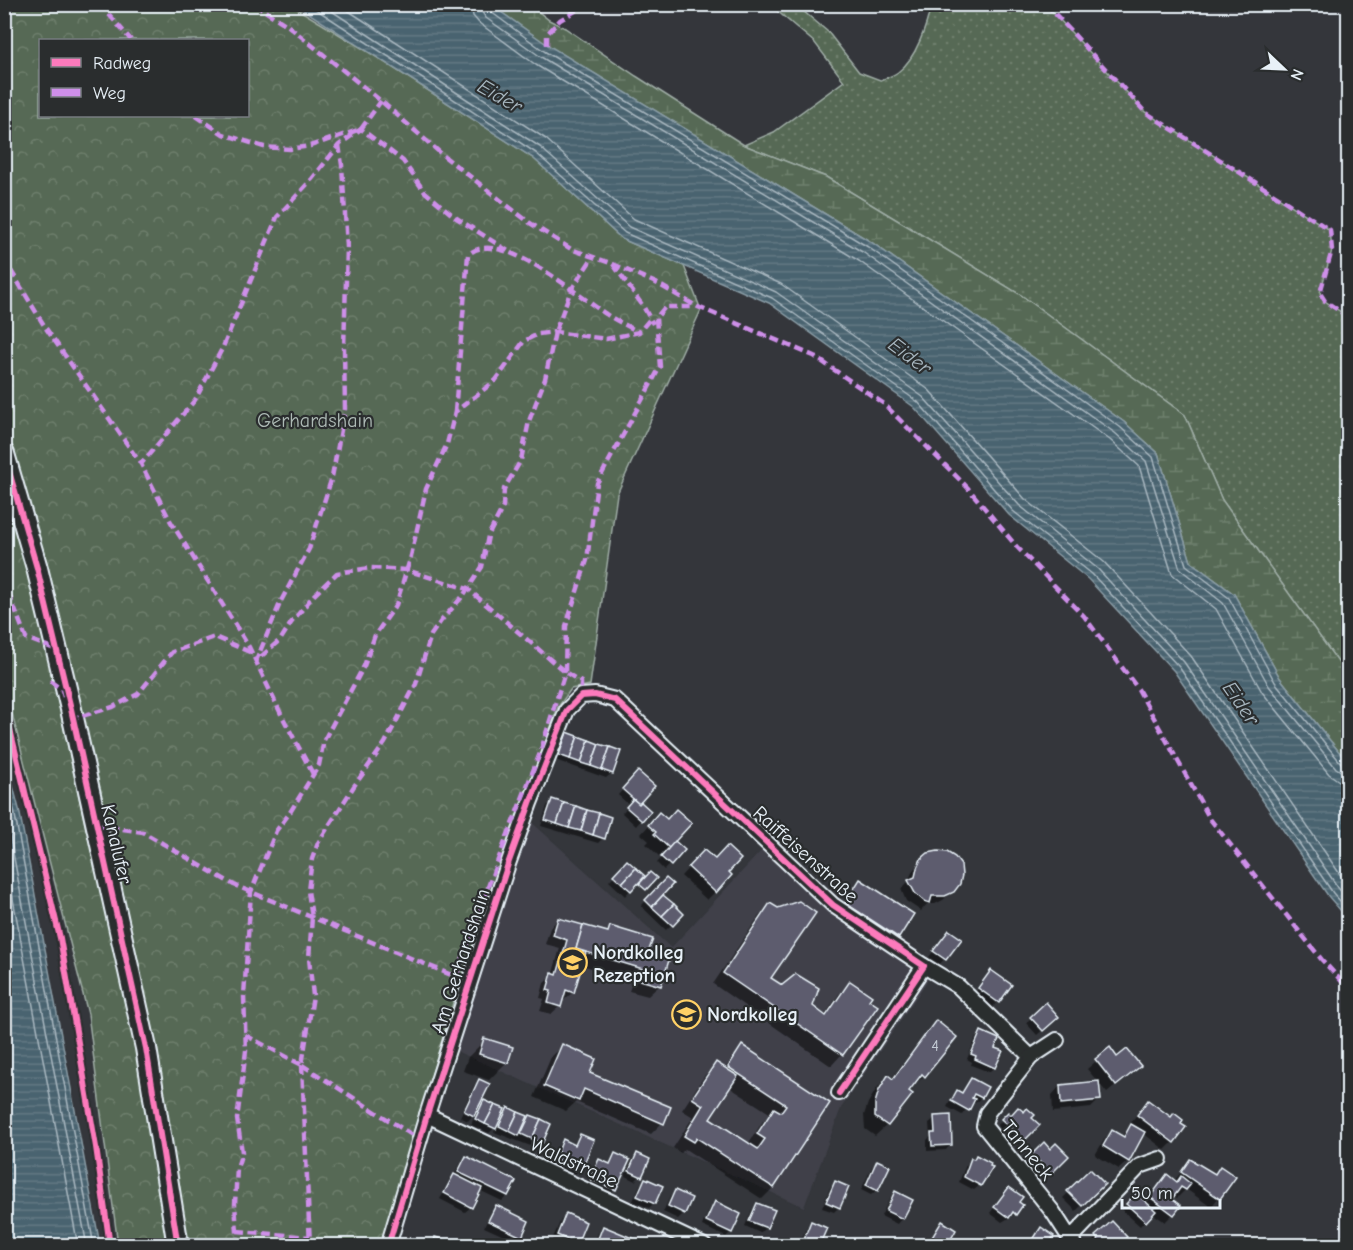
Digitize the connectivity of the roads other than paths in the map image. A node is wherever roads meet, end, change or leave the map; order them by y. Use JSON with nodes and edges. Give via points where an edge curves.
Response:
{"nodes":[{"id":1,"x":4,"y":454,"type":"edge"},
{"id":2,"x":581,"y":696,"type":"joint"},
{"id":3,"x":924,"y":966,"type":"junction"},
{"id":4,"x":1057,"y":1040,"type":"dead end"},
{"id":5,"x":1031,"y":1057,"type":"junction"},
{"id":6,"x":839,"y":1093,"type":"dead end"},
{"id":7,"x":427,"y":1115,"type":"junction"},
{"id":8,"x":1160,"y":1159,"type":"dead end"},
{"id":9,"x":1073,"y":1242,"type":"edge"},
{"id":10,"x":178,"y":1245,"type":"edge"},
{"id":11,"x":388,"y":1245,"type":"edge"},
{"id":12,"x":704,"y":1245,"type":"edge"}],
"edges":[{"from":1,"to":10,"type":"street","name":"Kanalufer","via":[[67,689],[146,1048]]},
{"from":2,"to":3,"type":"street","name":"Raiffeisenstraße","via":[[595,694],[615,700],[833,904]]},
{"from":2,"to":7,"type":"street","name":"Am Gerhardshain","via":[[567,710],[530,803]]},
{"from":3,"to":5,"type":"street","via":[[959,987]]},
{"from":3,"to":6,"type":"street"},
{"from":4,"to":5,"type":"street","name":"Tanneck"},
{"from":5,"to":9,"type":"street","name":"Tanneck","via":[[987,1113],[984,1126]]},
{"from":7,"to":11,"type":"street","name":"Am Gerhardshain"},
{"from":7,"to":12,"type":"street","name":"Waldstraße"},
{"from":8,"to":9,"type":"street","name":"Tanneck","via":[[1140,1167]]}]}
